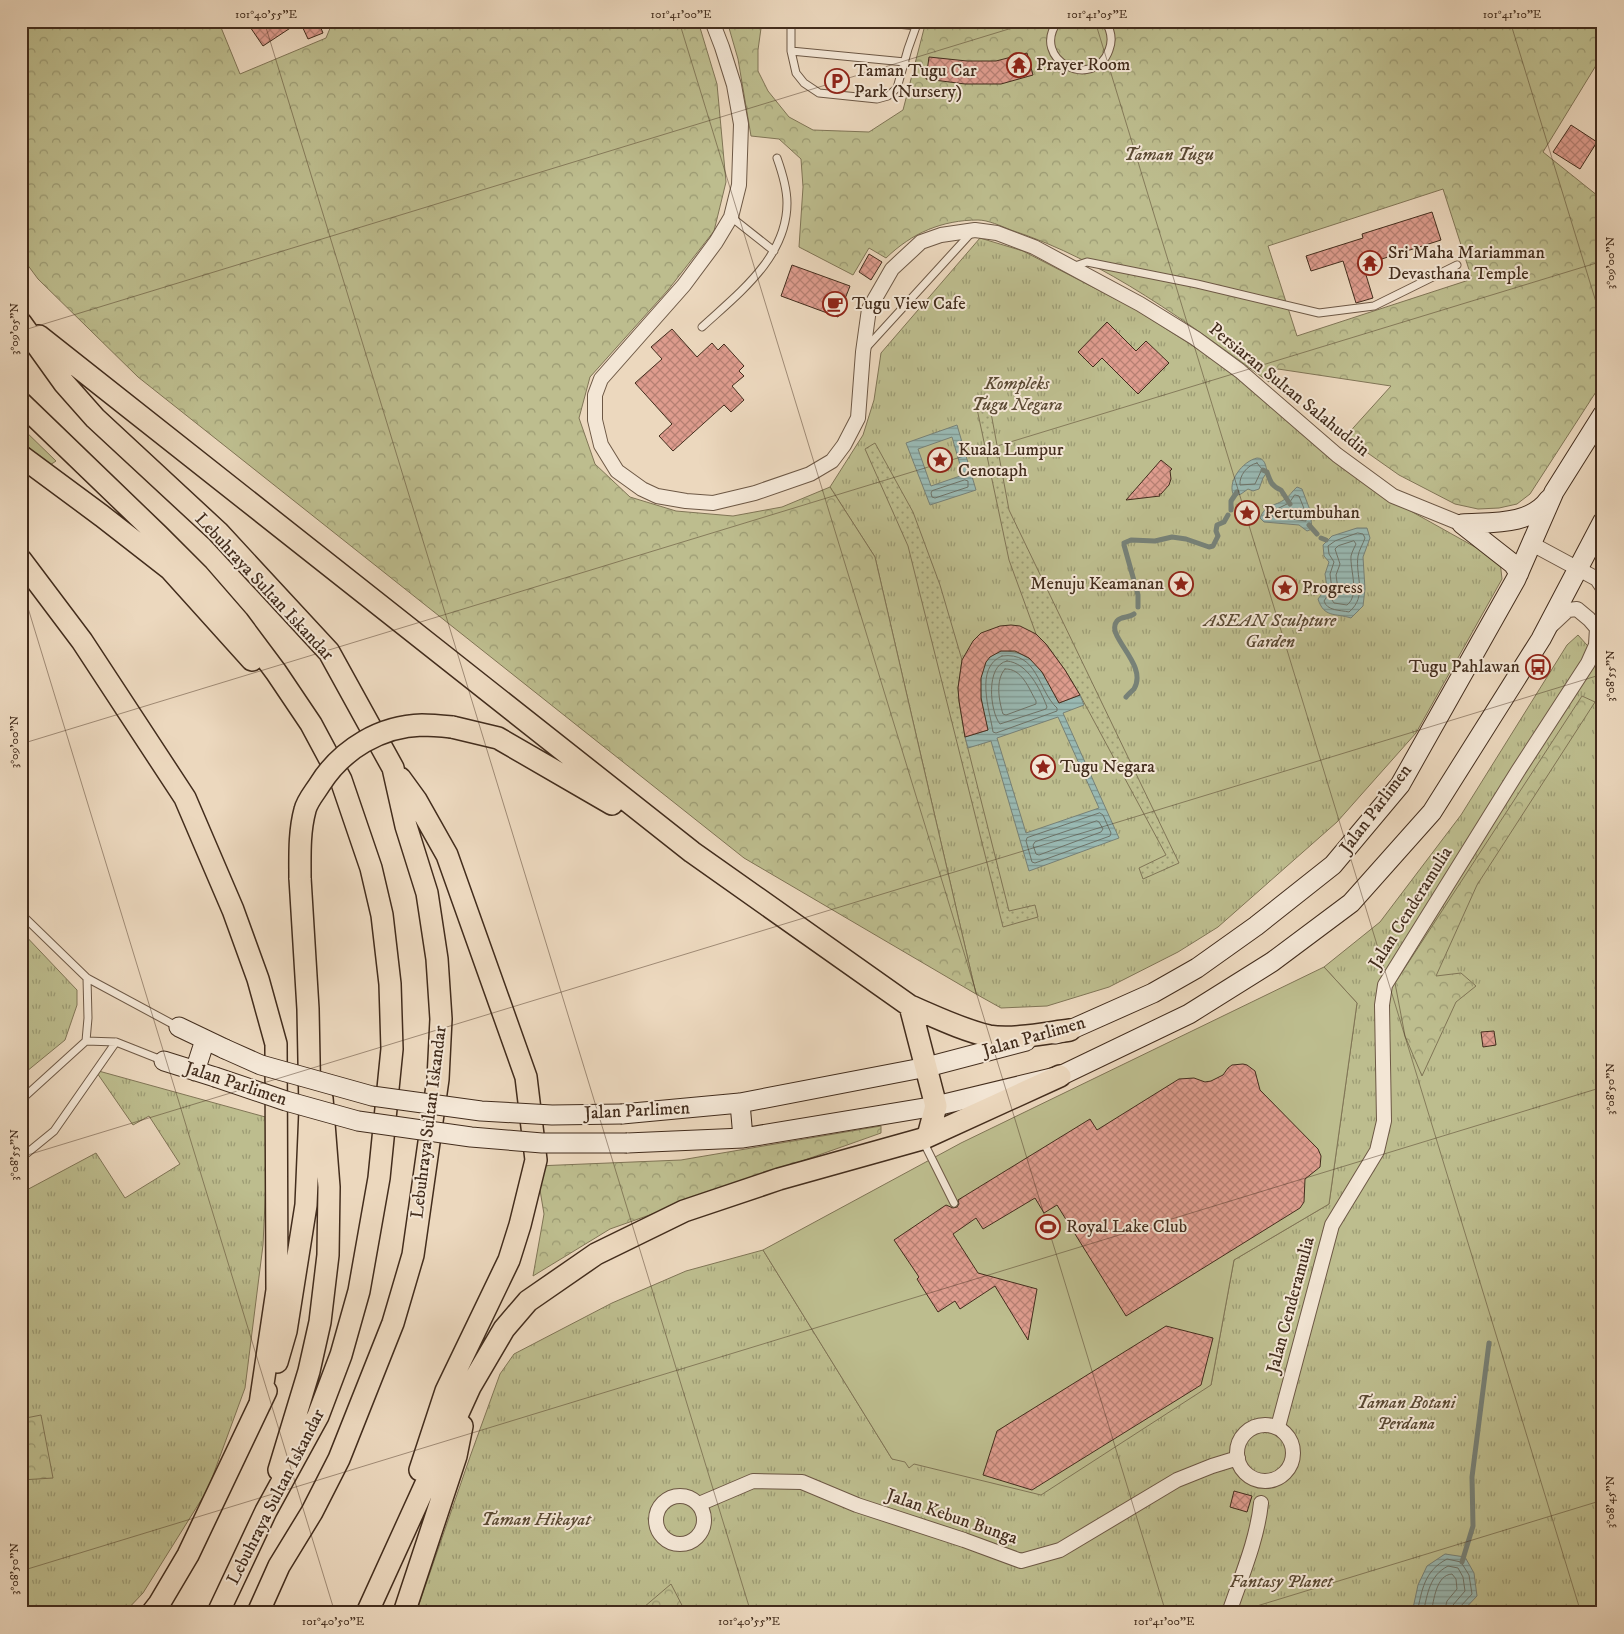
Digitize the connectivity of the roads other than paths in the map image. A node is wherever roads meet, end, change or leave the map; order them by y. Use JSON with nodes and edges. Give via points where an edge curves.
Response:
{"nodes":[{"id":1,"x":712,"y":21,"type":"edge"},
{"id":2,"x":790,"y":21,"type":"edge"},
{"id":3,"x":868,"y":21,"type":"edge"},
{"id":4,"x":1058,"y":21,"type":"edge"},
{"id":5,"x":1105,"y":21,"type":"edge"},
{"id":6,"x":917,"y":24,"type":"edge"},
{"id":7,"x":791,"y":51,"type":"junction"},
{"id":8,"x":905,"y":62,"type":"junction"},
{"id":9,"x":778,"y":158,"type":"dead end"},
{"id":10,"x":731,"y":217,"type":"junction"},
{"id":11,"x":975,"y":230,"type":"junction"},
{"id":12,"x":774,"y":251,"type":"junction"},
{"id":13,"x":1457,"y":265,"type":"dead end"},
{"id":14,"x":1072,"y":267,"type":"junction"},
{"id":15,"x":21,"y":323,"type":"edge"},
{"id":16,"x":702,"y":326,"type":"dead end"},
{"id":17,"x":862,"y":352,"type":"junction"},
{"id":18,"x":21,"y":403,"type":"edge"},
{"id":19,"x":1603,"y":414,"type":"edge"},
{"id":20,"x":21,"y":456,"type":"edge"},
{"id":21,"x":1554,"y":492,"type":"junction"},
{"id":22,"x":1603,"y":521,"type":"edge"},
{"id":23,"x":1462,"y":524,"type":"junction"},
{"id":24,"x":1532,"y":544,"type":"junction"},
{"id":25,"x":21,"y":560,"type":"edge"},
{"id":26,"x":1577,"y":568,"type":"junction"},
{"id":27,"x":1519,"y":573,"type":"junction"},
{"id":28,"x":1603,"y":588,"type":"edge"},
{"id":29,"x":1600,"y":632,"type":"edge"},
{"id":30,"x":1541,"y":639,"type":"junction"},
{"id":31,"x":1603,"y":661,"type":"edge"},
{"id":32,"x":1588,"y":663,"type":"junction"},
{"id":33,"x":311,"y":724,"type":"junction"},
{"id":34,"x":393,"y":768,"type":"junction"},
{"id":35,"x":692,"y":852,"type":"junction"},
{"id":36,"x":21,"y":914,"type":"edge"},
{"id":37,"x":87,"y":978,"type":"junction"},
{"id":38,"x":910,"y":1006,"type":"junction"},
{"id":39,"x":308,"y":1009,"type":"junction"},
{"id":40,"x":179,"y":1027,"type":"joint"},
{"id":41,"x":1070,"y":1030,"type":"junction"},
{"id":42,"x":205,"y":1040,"type":"junction"},
{"id":43,"x":86,"y":1041,"type":"junction"},
{"id":44,"x":116,"y":1042,"type":"junction"},
{"id":45,"x":164,"y":1061,"type":"joint"},
{"id":46,"x":927,"y":1067,"type":"junction"},
{"id":47,"x":194,"y":1071,"type":"junction"},
{"id":48,"x":1060,"y":1076,"type":"junction"},
{"id":49,"x":21,"y":1100,"type":"edge"},
{"id":50,"x":740,"y":1103,"type":"junction"},
{"id":51,"x":936,"y":1106,"type":"junction"},
{"id":52,"x":925,"y":1137,"type":"junction"},
{"id":53,"x":742,"y":1138,"type":"junction"},
{"id":54,"x":21,"y":1158,"type":"edge"},
{"id":55,"x":954,"y":1203,"type":"dead end"},
{"id":56,"x":470,"y":1387,"type":"junction"},
{"id":57,"x":260,"y":1404,"type":"junction"},
{"id":58,"x":1278,"y":1427,"type":"junction"},
{"id":59,"x":1238,"y":1458,"type":"junction"},
{"id":60,"x":1260,"y":1503,"type":"dead end"},
{"id":61,"x":699,"y":1504,"type":"dead end"},
{"id":62,"x":266,"y":1511,"type":"junction"},
{"id":63,"x":380,"y":1588,"type":"junction"},
{"id":64,"x":220,"y":1608,"type":"edge"},
{"id":65,"x":152,"y":1613,"type":"edge"},
{"id":66,"x":258,"y":1613,"type":"edge"},
{"id":67,"x":367,"y":1613,"type":"edge"},
{"id":68,"x":404,"y":1613,"type":"edge"},
{"id":69,"x":1229,"y":1613,"type":"edge"}],
"edges":[{"from":1,"to":10,"type":"street","name":"Persiaran Sultan Salahuddin","via":[[734,85],[741,124],[739,185]]},
{"from":2,"to":7,"type":"lane"},
{"from":3,"to":6,"type":"lane"},
{"from":4,"to":5,"type":"lane","via":[[1052,34],[1053,51],[1063,65],[1079,70],[1096,67],[1108,54],[1112,38]]},
{"from":6,"to":8,"type":"lane"},
{"from":7,"to":8,"type":"lane"},
{"from":7,"to":8,"type":"lane","via":[[796,73],[811,89],[819,93],[877,99],[898,88]]},
{"from":9,"to":12,"type":"lane","via":[[787,203],[784,225]]},
{"from":10,"to":12,"type":"lane"},
{"from":10,"to":17,"type":"street","name":"Persiaran Sultan Salahuddin","via":[[684,285],[602,379],[595,396],[595,420],[601,445],[617,471],[657,496],[713,503],[810,474],[832,461],[858,418]]},
{"from":11,"to":14,"type":"street","name":"Persiaran Sultan Salahuddin","via":[[997,233],[1034,247]]},
{"from":11,"to":17,"type":"lane"},
{"from":11,"to":17,"type":"street","name":"Persiaran Sultan Salahuddin","via":[[921,242],[892,269],[869,309]]},
{"from":12,"to":16,"type":"lane","via":[[746,285]]},
{"from":13,"to":14,"type":"lane","via":[[1374,306],[1319,312],[1087,262]]},
{"from":14,"to":23,"type":"street","name":"Persiaran Sultan Salahuddin","via":[[1195,338],[1240,371],[1337,455],[1394,496]]},
{"from":15,"to":34,"type":"main road","name":"Lebuhraya Sultan Iskandar","via":[[64,383],[95,418],[218,532],[329,652]]},
{"from":15,"to":35,"type":"main road"},
{"from":18,"to":33,"type":"main road","name":"Lebuhraya Sultan Iskandar","via":[[198,575],[238,621]]},
{"from":19,"to":21,"type":"street","name":"Jalan Parlimen"},
{"from":20,"to":33,"type":"main road","via":[[170,570]]},
{"from":21,"to":23,"type":"street","via":[[1544,505],[1527,516]]},
{"from":21,"to":24,"type":"street","name":"Jalan Parlimen"},
{"from":22,"to":26,"type":"street","name":"Jalan Parlimen"},
{"from":23,"to":27,"type":"street","via":[[1513,564]]},
{"from":24,"to":26,"type":"street"},
{"from":24,"to":27,"type":"street","name":"Jalan Parlimen"},
{"from":25,"to":57,"type":"main road","via":[[82,641],[185,798],[233,910],[274,1035],[277,1290]]},
{"from":26,"to":28,"type":"street","via":[[1597,579]]},
{"from":26,"to":30,"type":"street","name":"Jalan Parlimen"},
{"from":27,"to":41,"type":"street","name":"Jalan Parlimen","via":[[1400,785],[1333,865],[1197,968],[1153,993]]},
{"from":29,"to":30,"type":"street","via":[[1577,609],[1568,610]]},
{"from":29,"to":32,"type":"street","name":"Jalan Cenderamulia"},
{"from":30,"to":48,"type":"street","name":"Jalan Parlimen","via":[[1432,812],[1351,903],[1272,962],[1190,1014]]},
{"from":31,"to":32,"type":"street"},
{"from":32,"to":58,"type":"street","name":"Jalan Cenderamulia","via":[[1385,986],[1382,1005],[1384,1121],[1381,1136],[1377,1151],[1332,1225]]},
{"from":33,"to":62,"type":"main road","name":"Lebuhraya Sultan Iskandar","via":[[341,780],[371,868],[382,914],[390,984],[392,1049],[378,1178],[359,1291],[342,1355],[318,1416]]},
{"from":34,"to":63,"type":"main road","via":[[416,800],[447,855],[526,1077],[536,1160],[509,1260],[446,1391]]},
{"from":34,"to":66,"type":"main road","name":"Lebuhraya Sultan Iskandar","via":[[406,826],[427,893],[442,1019],[438,1080],[413,1256],[393,1323],[339,1459]]},
{"from":35,"to":38,"type":"main road"},
{"from":35,"to":39,"type":"main road","bridge":true,"via":[[498,738],[452,727],[422,725],[396,728],[370,738],[350,750],[327,772],[305,808],[299,846]]},
{"from":36,"to":37,"type":"lane"},
{"from":37,"to":40,"type":"lane"},
{"from":37,"to":43,"type":"lane"},
{"from":38,"to":41,"type":"main road","via":[[990,1036]]},
{"from":38,"to":46,"type":"main road"},
{"from":39,"to":57,"type":"main road","via":[[310,1110],[306,1205],[286,1331],[275,1371]]},
{"from":39,"to":62,"type":"main road","via":[[322,1094],[329,1187],[328,1255],[320,1322],[309,1371]]},
{"from":40,"to":42,"type":"street","name":"Jalan Parlimen"},
{"from":41,"to":46,"type":"street","name":"Jalan Parlimen"},
{"from":42,"to":47,"type":"street"},
{"from":42,"to":50,"type":"street","name":"Jalan Parlimen","bridge":true,"via":[[261,1065],[372,1096],[481,1111],[622,1114]]},
{"from":43,"to":44,"type":"lane"},
{"from":43,"to":49,"type":"lane"},
{"from":44,"to":45,"type":"lane"},
{"from":44,"to":54,"type":"lane","via":[[54,1130]]},
{"from":45,"to":47,"type":"street","name":"Jalan Parlimen"},
{"from":46,"to":50,"type":"street","name":"Jalan Parlimen"},
{"from":46,"to":51,"type":"main road"},
{"from":47,"to":53,"type":"street","name":"Jalan Parlimen","bridge":true,"via":[[358,1121],[489,1139],[627,1143]]},
{"from":48,"to":51,"type":"street","name":"Jalan Parlimen"},
{"from":48,"to":52,"type":"main road"},
{"from":50,"to":53,"type":"street"},
{"from":51,"to":52,"type":"main road"},
{"from":51,"to":53,"type":"street","name":"Jalan Parlimen"},
{"from":52,"to":55,"type":"lane"},
{"from":52,"to":56,"type":"main road","via":[[684,1211],[596,1254],[528,1300],[504,1329]]},
{"from":56,"to":63,"type":"main road"},
{"from":56,"to":68,"type":"main road","via":[[456,1456]]},
{"from":57,"to":65,"type":"main road","via":[[188,1555]]},
{"from":58,"to":59,"type":"street","via":[[1254,1427],[1238,1446]]},
{"from":58,"to":59,"type":"street","via":[[1292,1445],[1293,1460],[1285,1473],[1271,1480],[1254,1479],[1240,1467]]},
{"from":59,"to":61,"type":"street","name":"Jalan Kebun Bunga","via":[[1177,1480],[1060,1550],[1021,1561],[857,1505],[802,1482],[752,1482]]},
{"from":60,"to":69,"type":"street","via":[[1259,1519]]},
{"from":62,"to":64,"type":"main road","name":"Lebuhraya Sultan Iskandar"},
{"from":63,"to":67,"type":"main road"}]}
